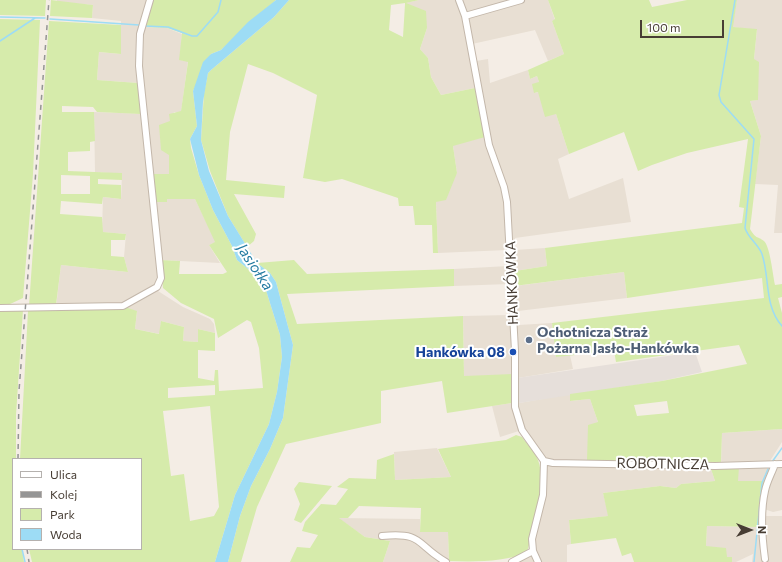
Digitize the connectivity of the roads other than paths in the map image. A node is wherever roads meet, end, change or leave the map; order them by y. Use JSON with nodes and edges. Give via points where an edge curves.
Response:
{"nodes":[{"id":1,"x":150,"y":0,"type":"edge"},
{"id":2,"x":459,"y":0,"type":"edge"},
{"id":3,"x":521,"y":0,"type":"edge"},
{"id":4,"x":465,"y":16,"type":"junction"},
{"id":5,"x":0,"y":308,"type":"edge"},
{"id":6,"x":544,"y":462,"type":"junction"},
{"id":7,"x":774,"y":464,"type":"junction"},
{"id":8,"x":782,"y":464,"type":"edge"},
{"id":9,"x":382,"y":536,"type":"dead end"},
{"id":10,"x":533,"y":551,"type":"junction"},
{"id":11,"x":765,"y":559,"type":"dead end"},
{"id":12,"x":446,"y":562,"type":"edge"},
{"id":13,"x":512,"y":562,"type":"edge"},
{"id":14,"x":538,"y":562,"type":"edge"}],
"edges":[{"from":1,"to":5,"type":"street","via":[[141,31],[140,55],[142,105],[161,278],[159,284],[123,306]]},
{"from":2,"to":4,"type":"street","name":"HANKÓWKA"},
{"from":3,"to":4,"type":"street"},
{"from":4,"to":6,"type":"street","name":"HANKÓWKA","via":[[489,145],[507,202],[515,351],[515,407],[522,430]]},
{"from":6,"to":7,"type":"street","name":"ROBOTNICZA","via":[[715,466]]},
{"from":6,"to":10,"type":"street","via":[[543,495],[532,539]]},
{"from":7,"to":8,"type":"street","name":"ROBOTNICZA"},
{"from":7,"to":11,"type":"street","via":[[765,490],[763,507]]},
{"from":9,"to":12,"type":"street","via":[[409,535]]},
{"from":10,"to":13,"type":"street"},
{"from":10,"to":14,"type":"street"}]}
